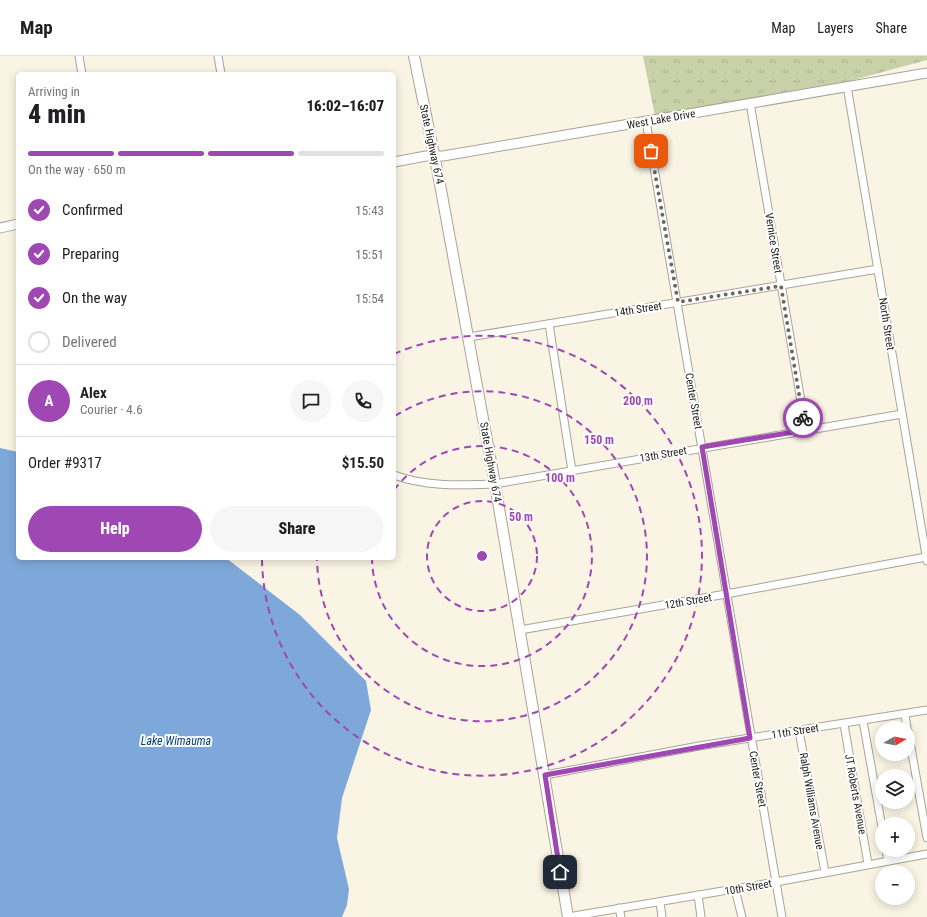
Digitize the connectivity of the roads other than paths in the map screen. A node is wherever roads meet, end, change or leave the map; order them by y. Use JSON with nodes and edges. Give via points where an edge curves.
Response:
{"nodes":[{"id":1,"x":79,"y":56,"type":"edge"},
{"id":2,"x":218,"y":56,"type":"edge"},
{"id":3,"x":414,"y":56,"type":"edge"},
{"id":4,"x":82,"y":72,"type":"edge"},
{"id":5,"x":221,"y":72,"type":"edge"},
{"id":6,"x":927,"y":72,"type":"edge"},
{"id":7,"x":847,"y":86,"type":"junction"},
{"id":8,"x":750,"y":103,"type":"junction"},
{"id":9,"x":646,"y":121,"type":"junction"},
{"id":10,"x":434,"y":156,"type":"junction"},
{"id":11,"x":396,"y":162,"type":"edge"},
{"id":12,"x":16,"y":224,"type":"edge"},
{"id":13,"x":0,"y":228,"type":"edge"},
{"id":14,"x":878,"y":269,"type":"junction"},
{"id":15,"x":781,"y":286,"type":"junction"},
{"id":16,"x":678,"y":302,"type":"junction"},
{"id":17,"x":549,"y":324,"type":"junction"},
{"id":18,"x":469,"y":337,"type":"junction"},
{"id":19,"x":902,"y":414,"type":"junction"},
{"id":20,"x":806,"y":430,"type":"junction"},
{"id":21,"x":702,"y":447,"type":"junction"},
{"id":22,"x":572,"y":471,"type":"junction"},
{"id":23,"x":396,"y":476,"type":"edge"},
{"id":24,"x":495,"y":484,"type":"junction"},
{"id":25,"x":925,"y":535,"type":"edge"},
{"id":26,"x":927,"y":559,"type":"edge"},
{"id":27,"x":726,"y":594,"type":"junction"},
{"id":28,"x":520,"y":630,"type":"junction"},
{"id":29,"x":927,"y":710,"type":"edge"},
{"id":30,"x":905,"y":714,"type":"junction"},
{"id":31,"x":863,"y":720,"type":"junction"},
{"id":32,"x":906,"y":721,"type":"edge"},
{"id":33,"x":844,"y":724,"type":"junction"},
{"id":34,"x":799,"y":731,"type":"junction"},
{"id":35,"x":750,"y":738,"type":"junction"},
{"id":36,"x":914,"y":761,"type":"edge"},
{"id":37,"x":545,"y":775,"type":"junction"},
{"id":38,"x":880,"y":817,"type":"edge"},
{"id":39,"x":927,"y":838,"type":"edge"},
{"id":40,"x":927,"y":854,"type":"edge"},
{"id":41,"x":887,"y":857,"type":"edge"},
{"id":42,"x":888,"y":861,"type":"junction"},
{"id":43,"x":868,"y":864,"type":"junction"},
{"id":44,"x":825,"y":872,"type":"junction"},
{"id":45,"x":776,"y":882,"type":"junction"},
{"id":46,"x":735,"y":889,"type":"junction"},
{"id":47,"x":698,"y":895,"type":"junction"},
{"id":48,"x":660,"y":902,"type":"junction"},
{"id":49,"x":619,"y":908,"type":"junction"},
{"id":50,"x":568,"y":917,"type":"edge"},
{"id":51,"x":621,"y":917,"type":"edge"},
{"id":52,"x":662,"y":917,"type":"edge"},
{"id":53,"x":701,"y":917,"type":"edge"},
{"id":54,"x":742,"y":917,"type":"edge"},
{"id":55,"x":782,"y":917,"type":"edge"}],
"edges":[{"from":1,"to":4,"type":"street"},
{"from":2,"to":5,"type":"street"},
{"from":3,"to":10,"type":"main road","name":"State Highway 674"},
{"from":6,"to":7,"type":"street","name":"West Lake Drive"},
{"from":7,"to":8,"type":"street","name":"West Lake Drive"},
{"from":7,"to":14,"type":"street","name":"North Street"},
{"from":8,"to":9,"type":"street","name":"West Lake Drive"},
{"from":8,"to":15,"type":"street","name":"Vernice Street"},
{"from":9,"to":10,"type":"street","name":"West Lake Drive"},
{"from":9,"to":16,"type":"street","name":"Center Street"},
{"from":10,"to":11,"type":"street","name":"West Lake Drive"},
{"from":10,"to":18,"type":"main road","name":"State Highway 674"},
{"from":12,"to":13,"type":"street"},
{"from":14,"to":15,"type":"street","name":"14th Street"},
{"from":14,"to":19,"type":"street","name":"North Street"},
{"from":15,"to":16,"type":"street","name":"14th Street"},
{"from":15,"to":20,"type":"street","name":"Vernice Street"},
{"from":16,"to":17,"type":"street","name":"14th Street"},
{"from":16,"to":21,"type":"street","name":"Center Street"},
{"from":17,"to":18,"type":"street","name":"14th Street"},
{"from":17,"to":22,"type":"street"},
{"from":18,"to":24,"type":"main road","name":"State Highway 674"},
{"from":19,"to":20,"type":"street","name":"13th Street"},
{"from":19,"to":25,"type":"street","name":"North Street"},
{"from":20,"to":21,"type":"street","name":"13th Street"},
{"from":21,"to":22,"type":"street","name":"13th Street"},
{"from":21,"to":27,"type":"street","name":"Center Street"},
{"from":22,"to":24,"type":"street","name":"13th Street"},
{"from":23,"to":24,"type":"street","name":"13th Street","via":[[410,481],[447,485]]},
{"from":24,"to":28,"type":"main road","name":"State Highway 674"},
{"from":25,"to":26,"type":"street","name":"North Street"},
{"from":26,"to":27,"type":"street","name":"12th Street"},
{"from":27,"to":28,"type":"street","name":"12th Street"},
{"from":27,"to":35,"type":"street","name":"Center Street"},
{"from":28,"to":37,"type":"main road","name":"State Highway 674"},
{"from":29,"to":30,"type":"street","name":"11th Street"},
{"from":30,"to":31,"type":"street","name":"11th Street"},
{"from":30,"to":32,"type":"street"},
{"from":31,"to":33,"type":"street","name":"11th Street"},
{"from":31,"to":38,"type":"street"},
{"from":33,"to":34,"type":"street","name":"11th Street"},
{"from":33,"to":43,"type":"street","name":"JT Roberts Avenue"},
{"from":34,"to":35,"type":"street","name":"11th Street"},
{"from":34,"to":44,"type":"street","name":"Ralph Williams Avenue"},
{"from":35,"to":37,"type":"street","name":"11th Street"},
{"from":35,"to":45,"type":"street","name":"Center Street"},
{"from":36,"to":39,"type":"street"},
{"from":37,"to":50,"type":"main road","name":"State Highway 674"},
{"from":40,"to":42,"type":"street","name":"10th Street"},
{"from":41,"to":42,"type":"street"},
{"from":42,"to":43,"type":"street","name":"10th Street"},
{"from":43,"to":44,"type":"street","name":"10th Street"},
{"from":44,"to":45,"type":"street","name":"10th Street"},
{"from":45,"to":46,"type":"street","name":"10th Street"},
{"from":45,"to":55,"type":"street","name":"Center Street"},
{"from":46,"to":47,"type":"street","name":"10th Street"},
{"from":46,"to":54,"type":"street"},
{"from":47,"to":48,"type":"street","name":"10th Street"},
{"from":47,"to":53,"type":"street"},
{"from":48,"to":49,"type":"street","name":"10th Street"},
{"from":48,"to":52,"type":"street"},
{"from":49,"to":50,"type":"street","name":"10th Street"},
{"from":49,"to":51,"type":"street"}]}
